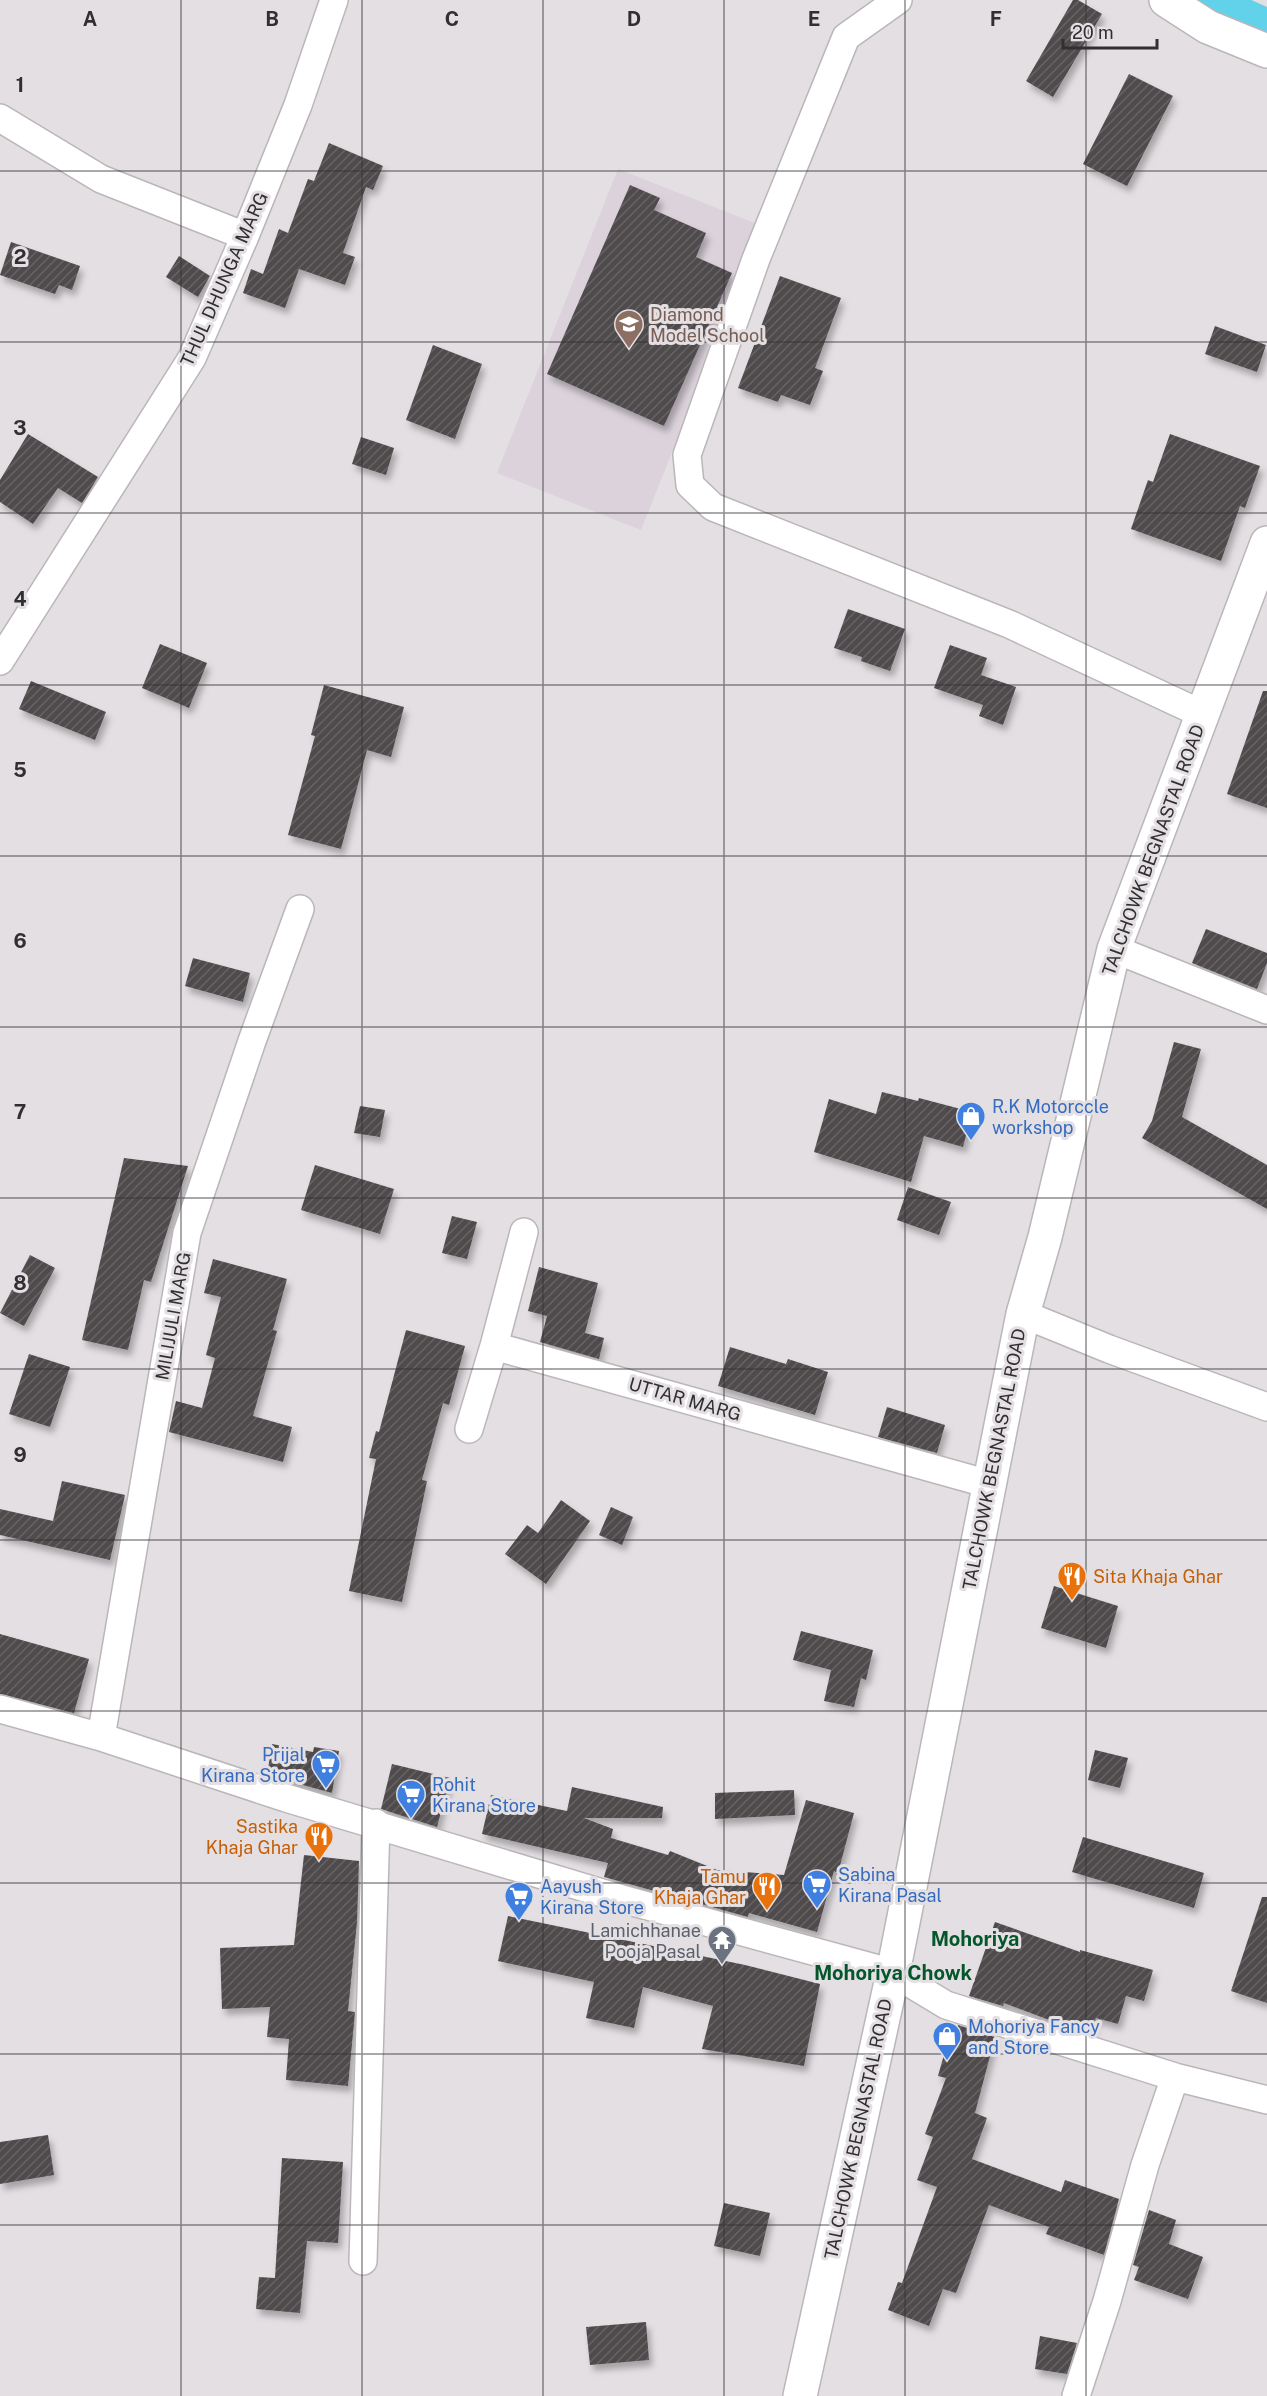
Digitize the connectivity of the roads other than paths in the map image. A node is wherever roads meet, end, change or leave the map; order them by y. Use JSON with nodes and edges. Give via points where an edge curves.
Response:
{"nodes":[{"id":1,"x":333,"y":0,"type":"edge"},
{"id":2,"x":898,"y":0,"type":"edge"},
{"id":3,"x":1166,"y":0,"type":"edge"},
{"id":4,"x":1267,"y":51,"type":"edge"},
{"id":5,"x":0,"y":118,"type":"edge"},
{"id":6,"x":245,"y":236,"type":"junction"},
{"id":7,"x":1267,"y":543,"type":"edge"},
{"id":8,"x":0,"y":661,"type":"edge"},
{"id":9,"x":1202,"y":714,"type":"junction"},
{"id":10,"x":300,"y":909,"type":"dead end"},
{"id":11,"x":1114,"y":949,"type":"junction"},
{"id":12,"x":1267,"y":1010,"type":"edge"},
{"id":13,"x":524,"y":1232,"type":"dead end"},
{"id":14,"x":1023,"y":1314,"type":"junction"},
{"id":15,"x":494,"y":1346,"type":"junction"},
{"id":16,"x":1267,"y":1407,"type":"edge"},
{"id":17,"x":469,"y":1429,"type":"dead end"},
{"id":18,"x":989,"y":1484,"type":"junction"},
{"id":19,"x":0,"y":1708,"type":"edge"},
{"id":20,"x":101,"y":1737,"type":"junction"},
{"id":21,"x":376,"y":1823,"type":"junction"},
{"id":22,"x":893,"y":1974,"type":"junction"},
{"id":23,"x":1175,"y":2077,"type":"junction"},
{"id":24,"x":1267,"y":2100,"type":"edge"},
{"id":25,"x":363,"y":2261,"type":"dead end"},
{"id":26,"x":800,"y":2396,"type":"edge"},
{"id":27,"x":1077,"y":2396,"type":"edge"}],
"edges":[{"from":1,"to":6,"type":"street","name":"THUL DHUNGA MARG","via":[[298,105]]},
{"from":2,"to":9,"type":"street","via":[[846,37],[756,259],[687,455],[690,485],[713,507],[1008,624]]},
{"from":3,"to":4,"type":"main road","via":[[1208,27]]},
{"from":5,"to":6,"type":"street","via":[[101,179]]},
{"from":6,"to":8,"type":"street","name":"THUL DHUNGA MARG","via":[[192,358]]},
{"from":7,"to":9,"type":"main road","name":"TALCHOWK BEGNASTAL ROAD"},
{"from":9,"to":11,"type":"main road","name":"TALCHOWK BEGNASTAL ROAD"},
{"from":10,"to":20,"type":"street","name":"MILIJULI MARG","via":[[187,1233]]},
{"from":11,"to":12,"type":"street"},
{"from":11,"to":14,"type":"main road","name":"TALCHOWK BEGNASTAL ROAD","via":[[1046,1237]]},
{"from":13,"to":15,"type":"street"},
{"from":14,"to":16,"type":"street"},
{"from":14,"to":18,"type":"main road","name":"TALCHOWK BEGNASTAL ROAD"},
{"from":15,"to":17,"type":"street"},
{"from":15,"to":18,"type":"street","name":"UTTAR MARG"},
{"from":18,"to":22,"type":"main road","name":"TALCHOWK BEGNASTAL ROAD"},
{"from":19,"to":20,"type":"street"},
{"from":20,"to":21,"type":"street","via":[[286,1798]]},
{"from":21,"to":22,"type":"street","via":[[622,1899]]},
{"from":21,"to":25,"type":"street"},
{"from":22,"to":23,"type":"street","via":[[946,2006]]},
{"from":22,"to":26,"type":"main road","name":"TALCHOWK BEGNASTAL ROAD"},
{"from":23,"to":24,"type":"street"},
{"from":23,"to":27,"type":"street","via":[[1144,2165]]}]}
